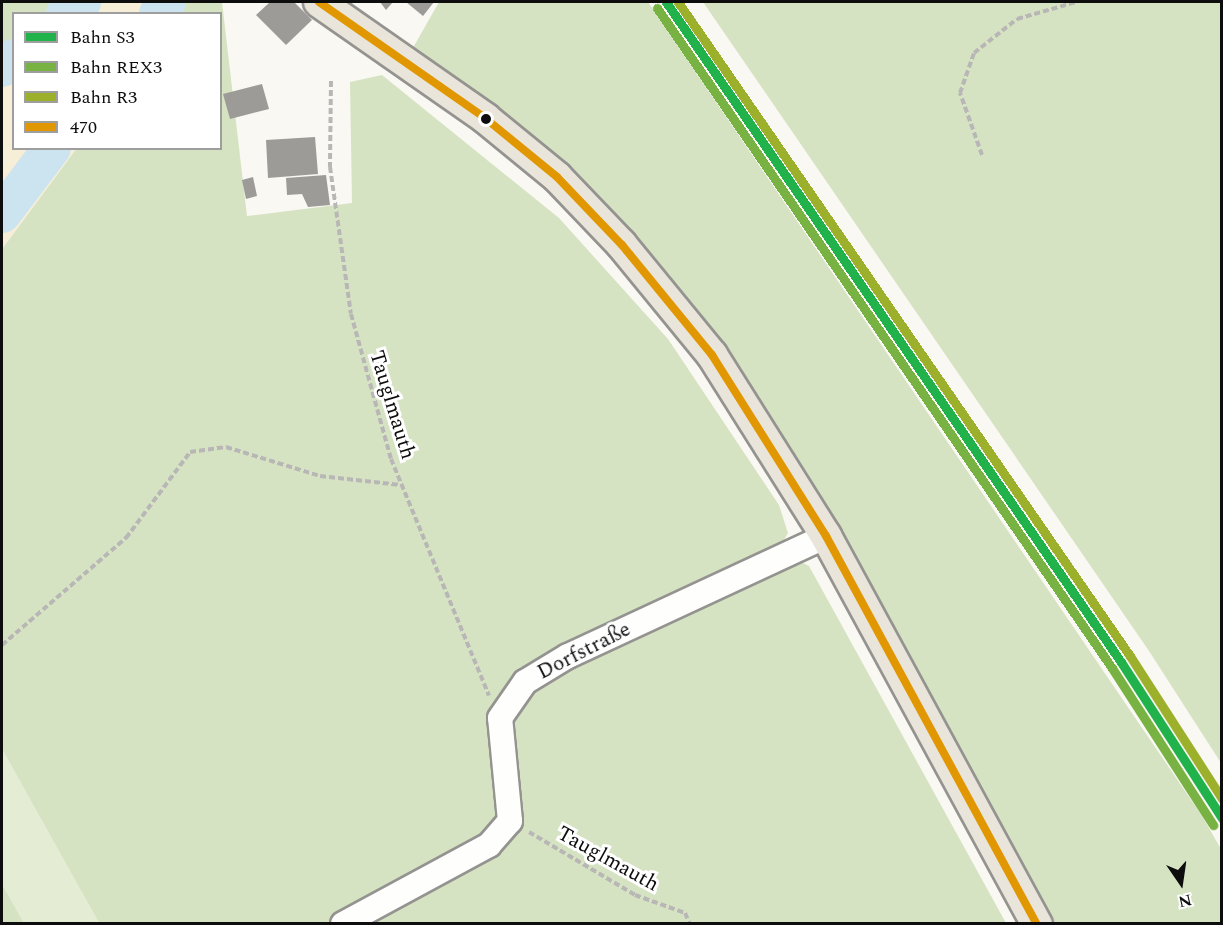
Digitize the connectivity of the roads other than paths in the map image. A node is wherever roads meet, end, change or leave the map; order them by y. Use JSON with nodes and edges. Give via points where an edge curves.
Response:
{"nodes":[{"id":1,"x":319,"y":2,"type":"edge"},
{"id":2,"x":826,"y":536,"type":"junction"},
{"id":3,"x":343,"y":924,"type":"edge"},
{"id":4,"x":1037,"y":924,"type":"edge"}],
"edges":[{"from":1,"to":2,"type":"main road","via":[[485,118],[557,177],[622,245],[712,355]]},
{"from":2,"to":3,"type":"street","name":"Dorfstraße","via":[[568,656],[525,682],[500,718],[510,821],[489,845]]},
{"from":2,"to":4,"type":"main road"}]}
